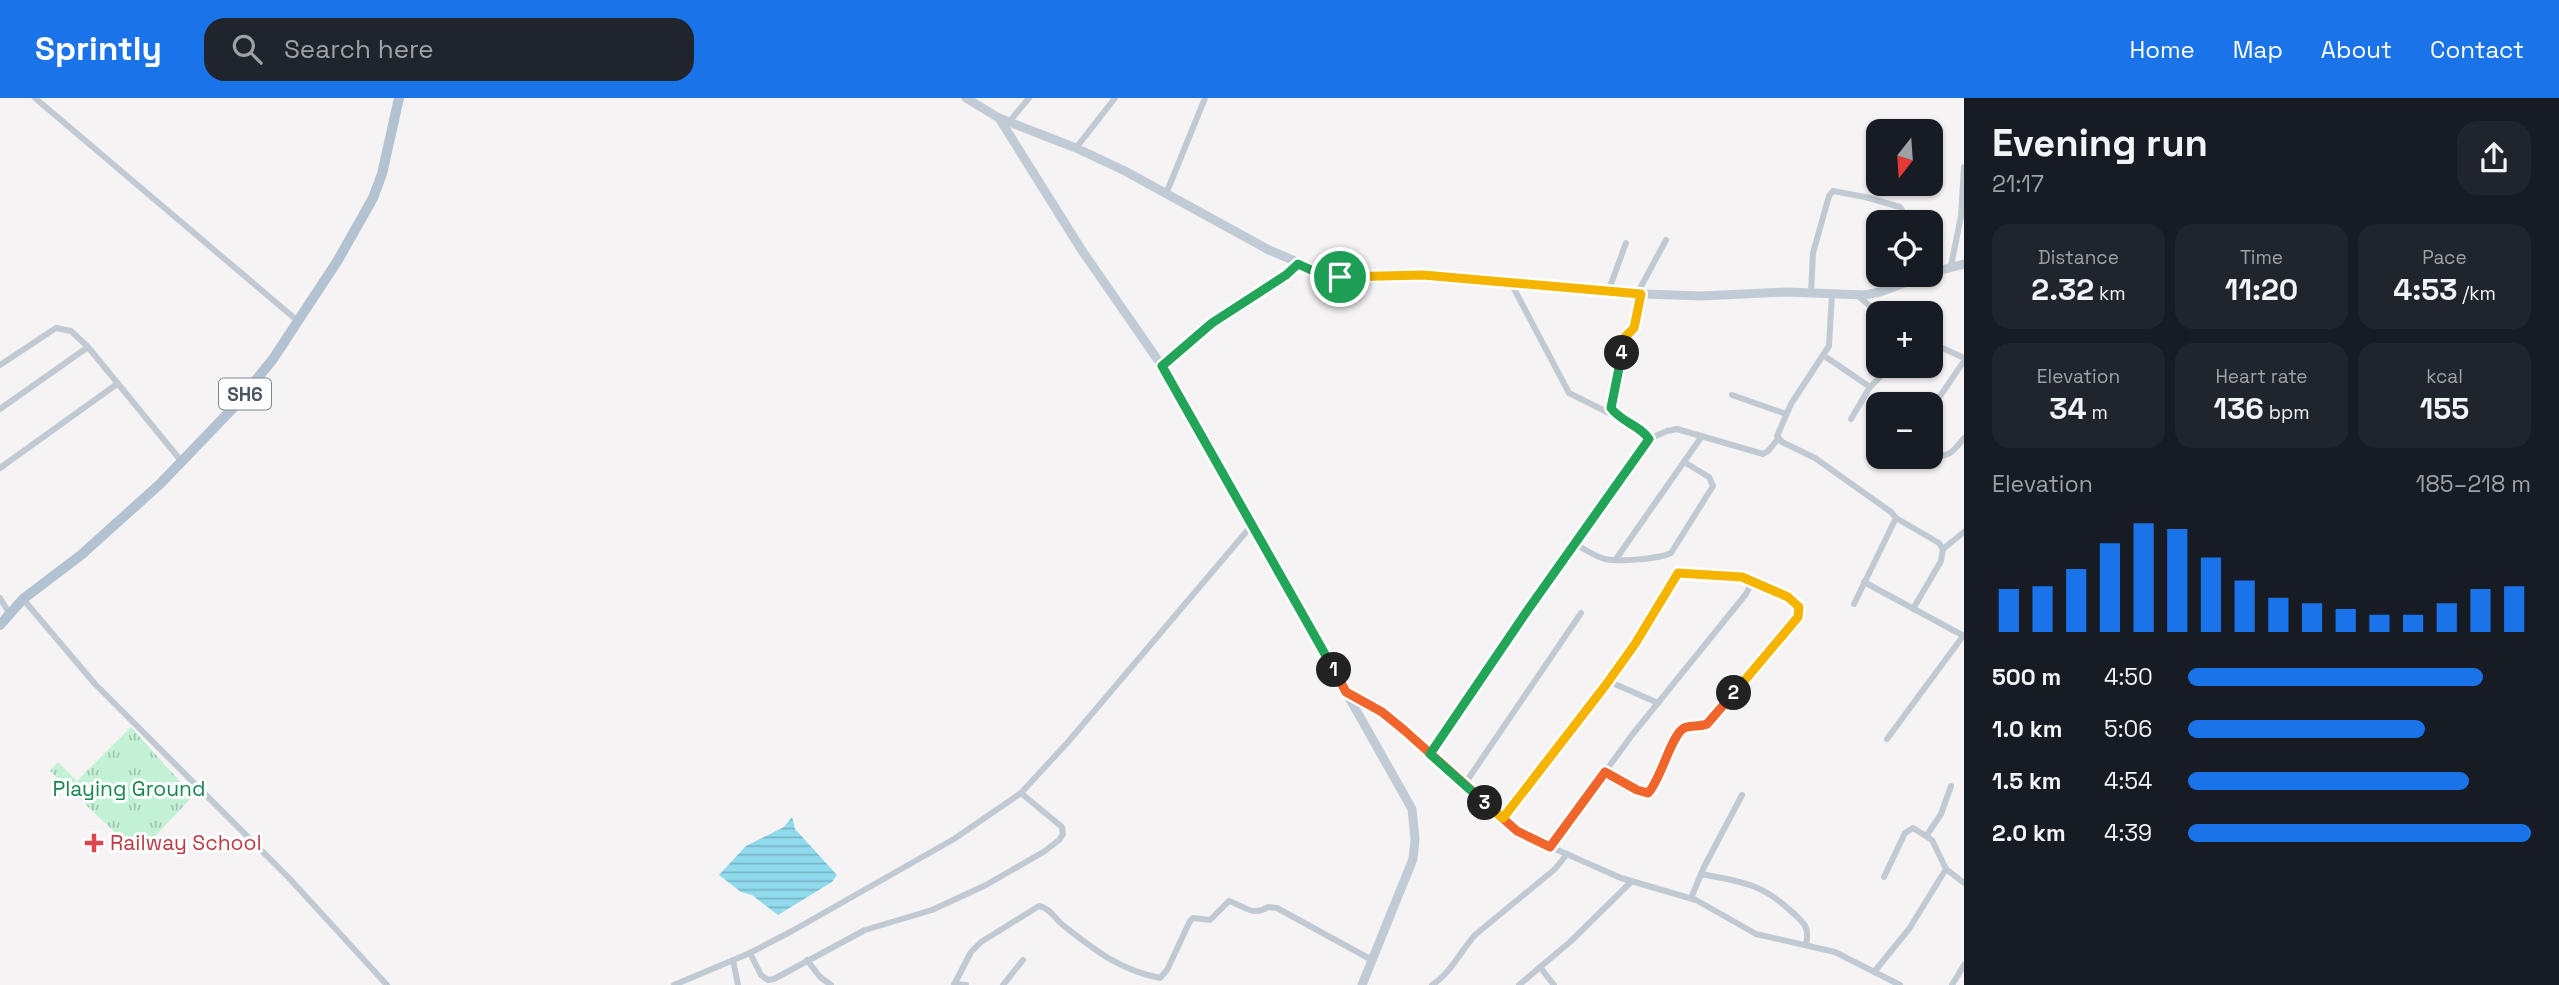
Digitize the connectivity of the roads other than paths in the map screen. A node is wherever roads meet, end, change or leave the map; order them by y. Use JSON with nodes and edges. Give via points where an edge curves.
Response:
{"nodes":[{"id":1,"x":35,"y":98,"type":"edge"},
{"id":2,"x":399,"y":98,"type":"edge"},
{"id":3,"x":966,"y":98,"type":"edge"},
{"id":4,"x":1029,"y":98,"type":"edge"},
{"id":5,"x":1115,"y":98,"type":"edge"},
{"id":6,"x":1205,"y":98,"type":"edge"},
{"id":7,"x":999,"y":118,"type":"junction"},
{"id":8,"x":1009,"y":122,"type":"junction"},
{"id":9,"x":1076,"y":148,"type":"junction"},
{"id":10,"x":1964,"y":167,"type":"edge"},
{"id":11,"x":1166,"y":194,"type":"junction"},
{"id":12,"x":1902,"y":210,"type":"edge"},
{"id":13,"x":1666,"y":240,"type":"dead end"},
{"id":14,"x":1626,"y":243,"type":"dead end"},
{"id":15,"x":1298,"y":264,"type":"junction"},
{"id":16,"x":1964,"y":264,"type":"edge"},
{"id":17,"x":1951,"y":266,"type":"junction"},
{"id":18,"x":1943,"y":269,"type":"edge"},
{"id":19,"x":1510,"y":283,"type":"junction"},
{"id":20,"x":1893,"y":287,"type":"edge"},
{"id":21,"x":1608,"y":292,"type":"junction"},
{"id":22,"x":1811,"y":292,"type":"junction"},
{"id":23,"x":1832,"y":293,"type":"junction"},
{"id":24,"x":1639,"y":294,"type":"junction"},
{"id":25,"x":1857,"y":295,"type":"junction"},
{"id":26,"x":1866,"y":303,"type":"edge"},
{"id":27,"x":299,"y":322,"type":"junction"},
{"id":28,"x":88,"y":347,"type":"junction"},
{"id":29,"x":1943,"y":349,"type":"edge"},
{"id":30,"x":1823,"y":355,"type":"junction"},
{"id":31,"x":1964,"y":360,"type":"edge"},
{"id":32,"x":0,"y":365,"type":"edge"},
{"id":33,"x":1162,"y":366,"type":"junction"},
{"id":34,"x":1879,"y":378,"type":"edge"},
{"id":35,"x":117,"y":384,"type":"junction"},
{"id":36,"x":1870,"y":387,"type":"junction"},
{"id":37,"x":1943,"y":392,"type":"edge"},
{"id":38,"x":1732,"y":395,"type":"dead end"},
{"id":39,"x":0,"y":409,"type":"edge"},
{"id":40,"x":1786,"y":414,"type":"junction"},
{"id":41,"x":1617,"y":417,"type":"junction"},
{"id":42,"x":1851,"y":419,"type":"dead end"},
{"id":43,"x":1702,"y":436,"type":"junction"},
{"id":44,"x":1964,"y":438,"type":"edge"},
{"id":45,"x":1649,"y":439,"type":"junction"},
{"id":46,"x":1778,"y":439,"type":"junction"},
{"id":47,"x":1943,"y":455,"type":"edge"},
{"id":48,"x":182,"y":462,"type":"junction"},
{"id":49,"x":1684,"y":462,"type":"junction"},
{"id":50,"x":0,"y":468,"type":"edge"},
{"id":51,"x":1896,"y":518,"type":"junction"},
{"id":52,"x":1252,"y":524,"type":"junction"},
{"id":53,"x":1964,"y":532,"type":"edge"},
{"id":54,"x":1575,"y":544,"type":"junction"},
{"id":55,"x":1943,"y":549,"type":"junction"},
{"id":56,"x":1616,"y":559,"type":"junction"},
{"id":57,"x":1749,"y":580,"type":"junction"},
{"id":58,"x":1864,"y":582,"type":"junction"},
{"id":59,"x":0,"y":598,"type":"edge"},
{"id":60,"x":23,"y":599,"type":"junction"},
{"id":61,"x":1854,"y":604,"type":"dead end"},
{"id":62,"x":5,"y":608,"type":"edge"},
{"id":63,"x":1913,"y":608,"type":"junction"},
{"id":64,"x":1581,"y":613,"type":"dead end"},
{"id":65,"x":0,"y":625,"type":"edge"},
{"id":66,"x":1964,"y":636,"type":"edge"},
{"id":67,"x":1608,"y":681,"type":"junction"},
{"id":68,"x":1346,"y":692,"type":"junction"},
{"id":69,"x":1658,"y":703,"type":"junction"},
{"id":70,"x":1887,"y":739,"type":"dead end"},
{"id":71,"x":1430,"y":754,"type":"junction"},
{"id":72,"x":1605,"y":772,"type":"junction"},
{"id":73,"x":1464,"y":785,"type":"junction"},
{"id":74,"x":1951,"y":786,"type":"dead end"},
{"id":75,"x":1021,"y":793,"type":"junction"},
{"id":76,"x":1742,"y":795,"type":"dead end"},
{"id":77,"x":1503,"y":818,"type":"junction"},
{"id":78,"x":1927,"y":835,"type":"junction"},
{"id":79,"x":1550,"y":847,"type":"junction"},
{"id":80,"x":1567,"y":854,"type":"junction"},
{"id":81,"x":1946,"y":869,"type":"junction"},
{"id":82,"x":1701,"y":874,"type":"junction"},
{"id":83,"x":1884,"y":877,"type":"dead end"},
{"id":84,"x":1631,"y":882,"type":"junction"},
{"id":85,"x":1964,"y":883,"type":"edge"},
{"id":86,"x":1691,"y":898,"type":"junction"},
{"id":87,"x":1806,"y":944,"type":"junction"},
{"id":88,"x":750,"y":953,"type":"junction"},
{"id":89,"x":733,"y":960,"type":"junction"},
{"id":90,"x":807,"y":960,"type":"junction"},
{"id":91,"x":1023,"y":960,"type":"dead end"},
{"id":92,"x":1372,"y":960,"type":"junction"},
{"id":93,"x":1964,"y":965,"type":"edge"},
{"id":94,"x":1541,"y":967,"type":"junction"},
{"id":95,"x":1874,"y":972,"type":"junction"},
{"id":96,"x":954,"y":984,"type":"edge"},
{"id":97,"x":387,"y":985,"type":"edge"},
{"id":98,"x":674,"y":985,"type":"edge"},
{"id":99,"x":738,"y":985,"type":"edge"},
{"id":100,"x":831,"y":985,"type":"edge"},
{"id":101,"x":966,"y":985,"type":"edge"},
{"id":102,"x":1003,"y":985,"type":"edge"},
{"id":103,"x":1362,"y":985,"type":"edge"},
{"id":104,"x":1432,"y":985,"type":"edge"},
{"id":105,"x":1519,"y":985,"type":"edge"},
{"id":106,"x":1555,"y":985,"type":"edge"},
{"id":107,"x":1900,"y":985,"type":"edge"},
{"id":108,"x":1952,"y":985,"type":"edge"}],
"edges":[{"from":1,"to":27,"type":"street"},
{"from":2,"to":27,"type":"main road","number":"SH6","via":[[373,198]]},
{"from":3,"to":7,"type":"street"},
{"from":4,"to":8,"type":"street"},
{"from":5,"to":9,"type":"street"},
{"from":6,"to":11,"type":"street"},
{"from":7,"to":8,"type":"street"},
{"from":7,"to":33,"type":"street"},
{"from":8,"to":9,"type":"street"},
{"from":9,"to":11,"type":"street"},
{"from":10,"to":17,"type":"street"},
{"from":11,"to":15,"type":"street"},
{"from":12,"to":22,"type":"street","via":[[1833,191],[1813,253]]},
{"from":13,"to":24,"type":"street"},
{"from":14,"to":21,"type":"street"},
{"from":15,"to":19,"type":"street","via":[[1330,276],[1423,275]]},
{"from":15,"to":33,"type":"street","via":[[1212,323]]},
{"from":16,"to":17,"type":"street"},
{"from":17,"to":18,"type":"street"},
{"from":19,"to":21,"type":"street"},
{"from":19,"to":41,"type":"street","via":[[1569,393]]},
{"from":20,"to":25,"type":"street"},
{"from":21,"to":24,"type":"street"},
{"from":22,"to":23,"type":"street"},
{"from":22,"to":24,"type":"street"},
{"from":23,"to":25,"type":"street"},
{"from":23,"to":30,"type":"street","via":[[1831,338]]},
{"from":24,"to":41,"type":"street","via":[[1634,328],[1624,338],[1612,397],[1611,408]]},
{"from":25,"to":26,"type":"street"},
{"from":27,"to":48,"type":"main road","number":"SH6","via":[[236,406]]},
{"from":28,"to":32,"type":"street","via":[[71,331],[56,328]]},
{"from":28,"to":35,"type":"street"},
{"from":28,"to":39,"type":"street"},
{"from":29,"to":31,"type":"street"},
{"from":30,"to":36,"type":"street"},
{"from":30,"to":40,"type":"street"},
{"from":31,"to":37,"type":"street"},
{"from":33,"to":52,"type":"street"},
{"from":34,"to":36,"type":"street"},
{"from":35,"to":48,"type":"street"},
{"from":35,"to":50,"type":"street"},
{"from":36,"to":42,"type":"street"},
{"from":38,"to":40,"type":"street"},
{"from":40,"to":46,"type":"street"},
{"from":41,"to":45,"type":"street"},
{"from":43,"to":45,"type":"street","via":[[1678,429]]},
{"from":43,"to":46,"type":"street","via":[[1763,454]]},
{"from":43,"to":49,"type":"street"},
{"from":44,"to":47,"type":"street","via":[[1954,452]]},
{"from":45,"to":54,"type":"street"},
{"from":46,"to":51,"type":"street","via":[[1815,458]]},
{"from":48,"to":60,"type":"main road","number":"SH6","via":[[120,522]]},
{"from":49,"to":56,"type":"street"},
{"from":49,"to":56,"type":"street","via":[[1709,477],[1713,486],[1671,554]]},
{"from":51,"to":55,"type":"street"},
{"from":51,"to":58,"type":"street"},
{"from":52,"to":68,"type":"street"},
{"from":52,"to":75,"type":"street"},
{"from":53,"to":55,"type":"street"},
{"from":54,"to":56,"type":"street","via":[[1599,557]]},
{"from":54,"to":71,"type":"street"},
{"from":55,"to":63,"type":"street","via":[[1941,561]]},
{"from":57,"to":67,"type":"street","via":[[1678,573]]},
{"from":57,"to":69,"type":"street","via":[[1746,594]]},
{"from":57,"to":72,"type":"street","via":[[1796,603],[1798,617],[1711,721],[1679,733],[1651,791],[1644,793]]},
{"from":58,"to":61,"type":"street"},
{"from":58,"to":63,"type":"street"},
{"from":59,"to":62,"type":"street"},
{"from":60,"to":62,"type":"main road","number":"SH6"},
{"from":60,"to":97,"type":"street","via":[[95,684],[289,878]]},
{"from":62,"to":65,"type":"main road","number":"SH6"},
{"from":63,"to":66,"type":"street"},
{"from":64,"to":73,"type":"street"},
{"from":66,"to":70,"type":"street"},
{"from":67,"to":69,"type":"street"},
{"from":67,"to":77,"type":"street"},
{"from":68,"to":71,"type":"street","via":[[1382,712]]},
{"from":68,"to":92,"type":"street","via":[[1412,809],[1415,839],[1413,859]]},
{"from":69,"to":72,"type":"street"},
{"from":71,"to":73,"type":"street"},
{"from":72,"to":79,"type":"street"},
{"from":73,"to":77,"type":"street"},
{"from":74,"to":78,"type":"street"},
{"from":75,"to":88,"type":"street","via":[[904,869]]},
{"from":75,"to":90,"type":"street","via":[[1062,827],[1059,840],[1045,851],[957,900],[865,930]]},
{"from":76,"to":82,"type":"street"},
{"from":77,"to":79,"type":"street","via":[[1517,831]]},
{"from":78,"to":81,"type":"street"},
{"from":78,"to":83,"type":"street","via":[[1909,829]]},
{"from":79,"to":80,"type":"street"},
{"from":80,"to":84,"type":"street"},
{"from":80,"to":104,"type":"street","via":[[1475,935],[1445,977]]},
{"from":81,"to":85,"type":"street"},
{"from":81,"to":95,"type":"street","via":[[1909,929]]},
{"from":82,"to":86,"type":"street"},
{"from":82,"to":87,"type":"street","via":[[1767,891],[1804,923]]},
{"from":84,"to":86,"type":"street"},
{"from":84,"to":94,"type":"street"},
{"from":86,"to":87,"type":"street","via":[[1756,934]]},
{"from":87,"to":95,"type":"street","via":[[1835,952]]},
{"from":88,"to":89,"type":"street"},
{"from":88,"to":90,"type":"street","via":[[768,980]]},
{"from":89,"to":98,"type":"street"},
{"from":89,"to":99,"type":"street"},
{"from":90,"to":100,"type":"street"},
{"from":91,"to":102,"type":"street"},
{"from":92,"to":96,"type":"street","via":[[1277,908],[1254,913],[1230,901],[1210,920],[1190,921],[1160,978],[1112,963],[1039,906],[981,942]]},
{"from":92,"to":103,"type":"street"},
{"from":93,"to":108,"type":"street"},
{"from":94,"to":105,"type":"street"},
{"from":94,"to":106,"type":"street"},
{"from":95,"to":107,"type":"street"},
{"from":96,"to":101,"type":"street"}]}
